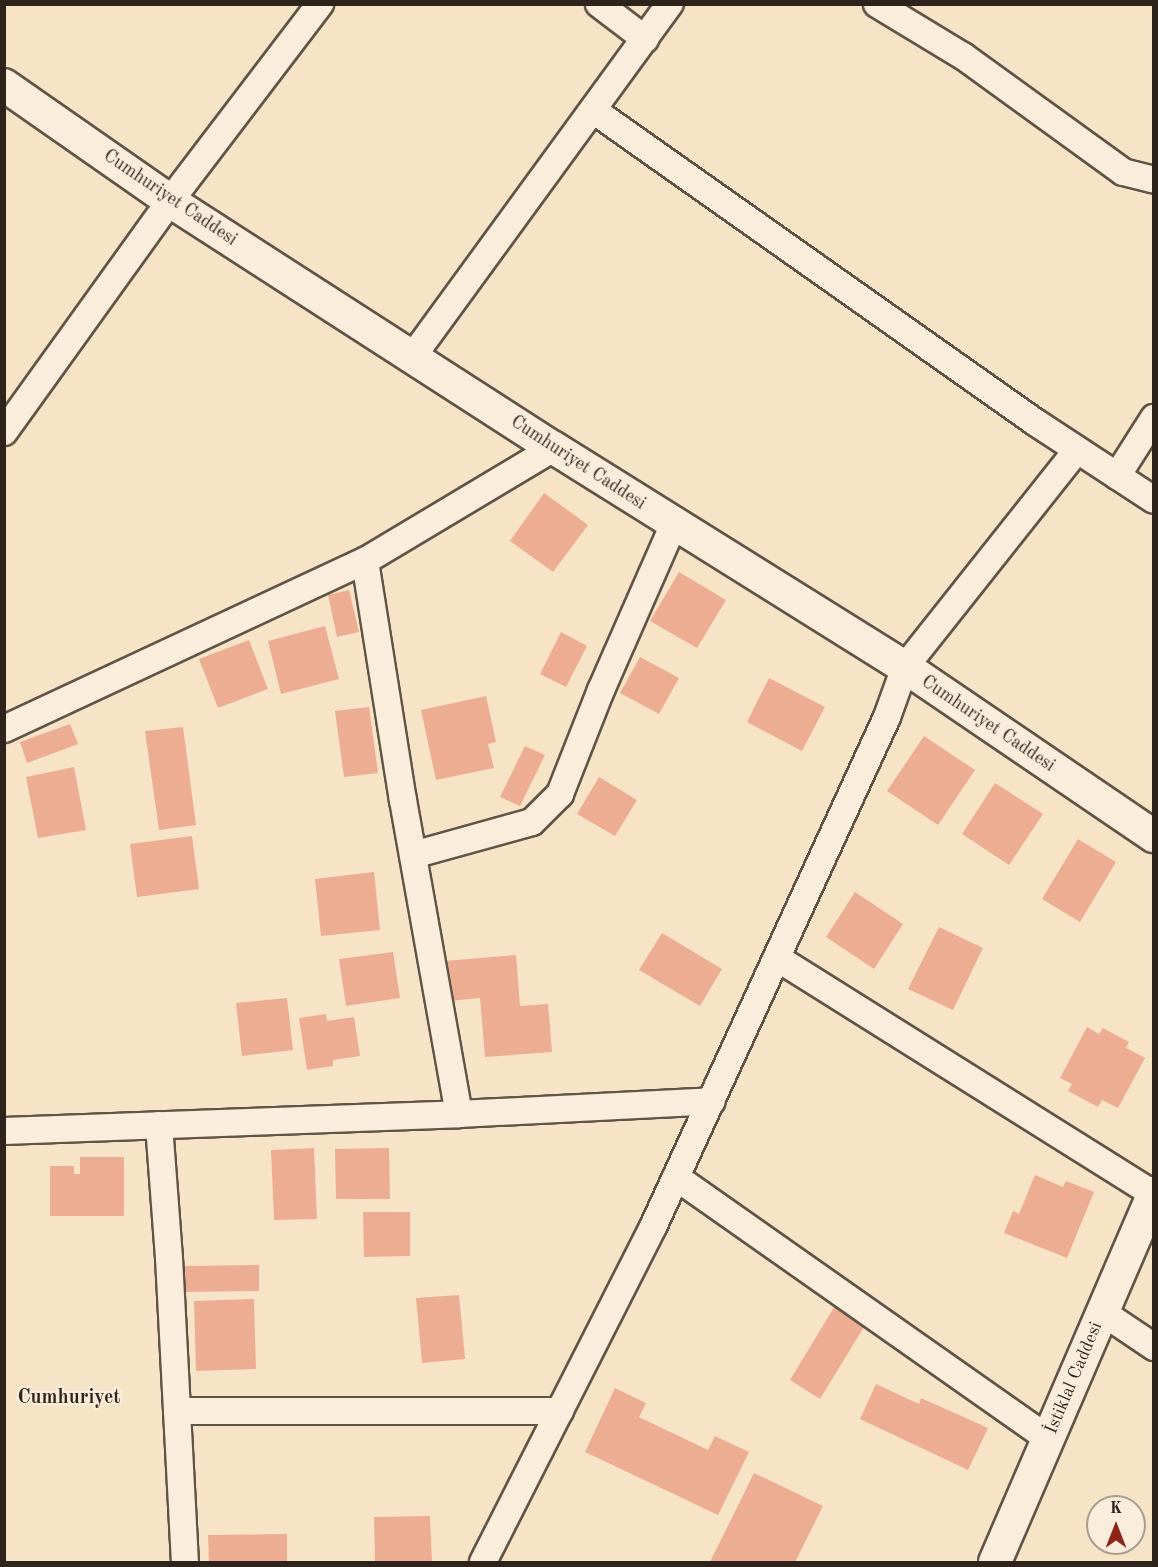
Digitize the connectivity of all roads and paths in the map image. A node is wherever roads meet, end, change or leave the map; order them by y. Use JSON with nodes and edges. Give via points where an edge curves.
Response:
{"nodes":[{"id":1,"x":320,"y":4,"type":"edge"},
{"id":2,"x":599,"y":4,"type":"edge"},
{"id":3,"x":670,"y":4,"type":"edge"},
{"id":4,"x":877,"y":4,"type":"edge"},
{"id":5,"x":645,"y":39,"type":"junction"},
{"id":6,"x":4,"y":85,"type":"edge"},
{"id":7,"x":593,"y":110,"type":"junction"},
{"id":8,"x":1154,"y":180,"type":"edge"},
{"id":9,"x":170,"y":201,"type":"junction"},
{"id":10,"x":413,"y":356,"type":"junction"},
{"id":11,"x":1154,"y":418,"type":"edge"},
{"id":12,"x":4,"y":432,"type":"edge"},
{"id":13,"x":554,"y":448,"type":"junction"},
{"id":14,"x":1077,"y":450,"type":"junction"},
{"id":15,"x":1116,"y":477,"type":"junction"},
{"id":16,"x":1154,"y":500,"type":"edge"},
{"id":17,"x":674,"y":524,"type":"junction"},
{"id":18,"x":365,"y":561,"type":"junction"},
{"id":19,"x":905,"y":668,"type":"junction"},
{"id":20,"x":4,"y":729,"type":"edge"},
{"id":21,"x":1154,"y":836,"type":"edge"},
{"id":22,"x":413,"y":855,"type":"junction"},
{"id":23,"x":777,"y":958,"type":"junction"},
{"id":24,"x":712,"y":1101,"type":"junction"},
{"id":25,"x":459,"y":1114,"type":"junction"},
{"id":26,"x":159,"y":1125,"type":"junction"},
{"id":27,"x":4,"y":1131,"type":"edge"},
{"id":28,"x":676,"y":1177,"type":"junction"},
{"id":29,"x":1153,"y":1194,"type":"edge"},
{"id":30,"x":1102,"y":1312,"type":"junction"},
{"id":31,"x":1154,"y":1347,"type":"edge"},
{"id":32,"x":177,"y":1411,"type":"junction"},
{"id":33,"x":560,"y":1411,"type":"junction"},
{"id":34,"x":1048,"y":1438,"type":"junction"},
{"id":35,"x":185,"y":1563,"type":"edge"},
{"id":36,"x":483,"y":1563,"type":"edge"},
{"id":37,"x":995,"y":1563,"type":"edge"}],
"edges":[{"from":1,"to":9,"type":"street"},
{"from":2,"to":5,"type":"street"},
{"from":3,"to":5,"type":"street"},
{"from":4,"to":8,"type":"street","via":[[963,56],[1123,172]]},
{"from":5,"to":7,"type":"street"},
{"from":6,"to":9,"type":"street","name":"Cumhuriyet Caddesi"},
{"from":7,"to":10,"type":"street"},
{"from":7,"to":14,"type":"street"},
{"from":9,"to":10,"type":"street","name":"Cumhuriyet Caddesi"},
{"from":9,"to":12,"type":"street"},
{"from":10,"to":13,"type":"street","name":"Cumhuriyet Caddesi"},
{"from":11,"to":15,"type":"street"},
{"from":13,"to":17,"type":"street","name":"Cumhuriyet Caddesi"},
{"from":13,"to":18,"type":"street"},
{"from":14,"to":15,"type":"street"},
{"from":14,"to":19,"type":"street"},
{"from":15,"to":16,"type":"street"},
{"from":17,"to":19,"type":"street","name":"Cumhuriyet Caddesi"},
{"from":17,"to":22,"type":"street","via":[[560,794],[532,822]]},
{"from":18,"to":20,"type":"street"},
{"from":18,"to":22,"type":"street"},
{"from":19,"to":21,"type":"street","name":"Cumhuriyet Caddesi"},
{"from":19,"to":23,"type":"street","via":[[887,717]]},
{"from":22,"to":25,"type":"street"},
{"from":23,"to":24,"type":"street"},
{"from":23,"to":29,"type":"street"},
{"from":24,"to":25,"type":"street"},
{"from":24,"to":28,"type":"street"},
{"from":25,"to":26,"type":"street"},
{"from":26,"to":27,"type":"street"},
{"from":26,"to":32,"type":"street"},
{"from":28,"to":33,"type":"street"},
{"from":28,"to":34,"type":"street"},
{"from":29,"to":30,"type":"street","name":"İstiklal Caddesi"},
{"from":30,"to":31,"type":"street"},
{"from":30,"to":34,"type":"street","name":"İstiklal Caddesi"},
{"from":32,"to":33,"type":"street"},
{"from":32,"to":35,"type":"street"},
{"from":33,"to":36,"type":"street"},
{"from":34,"to":37,"type":"street","name":"İstiklal Caddesi"}]}
